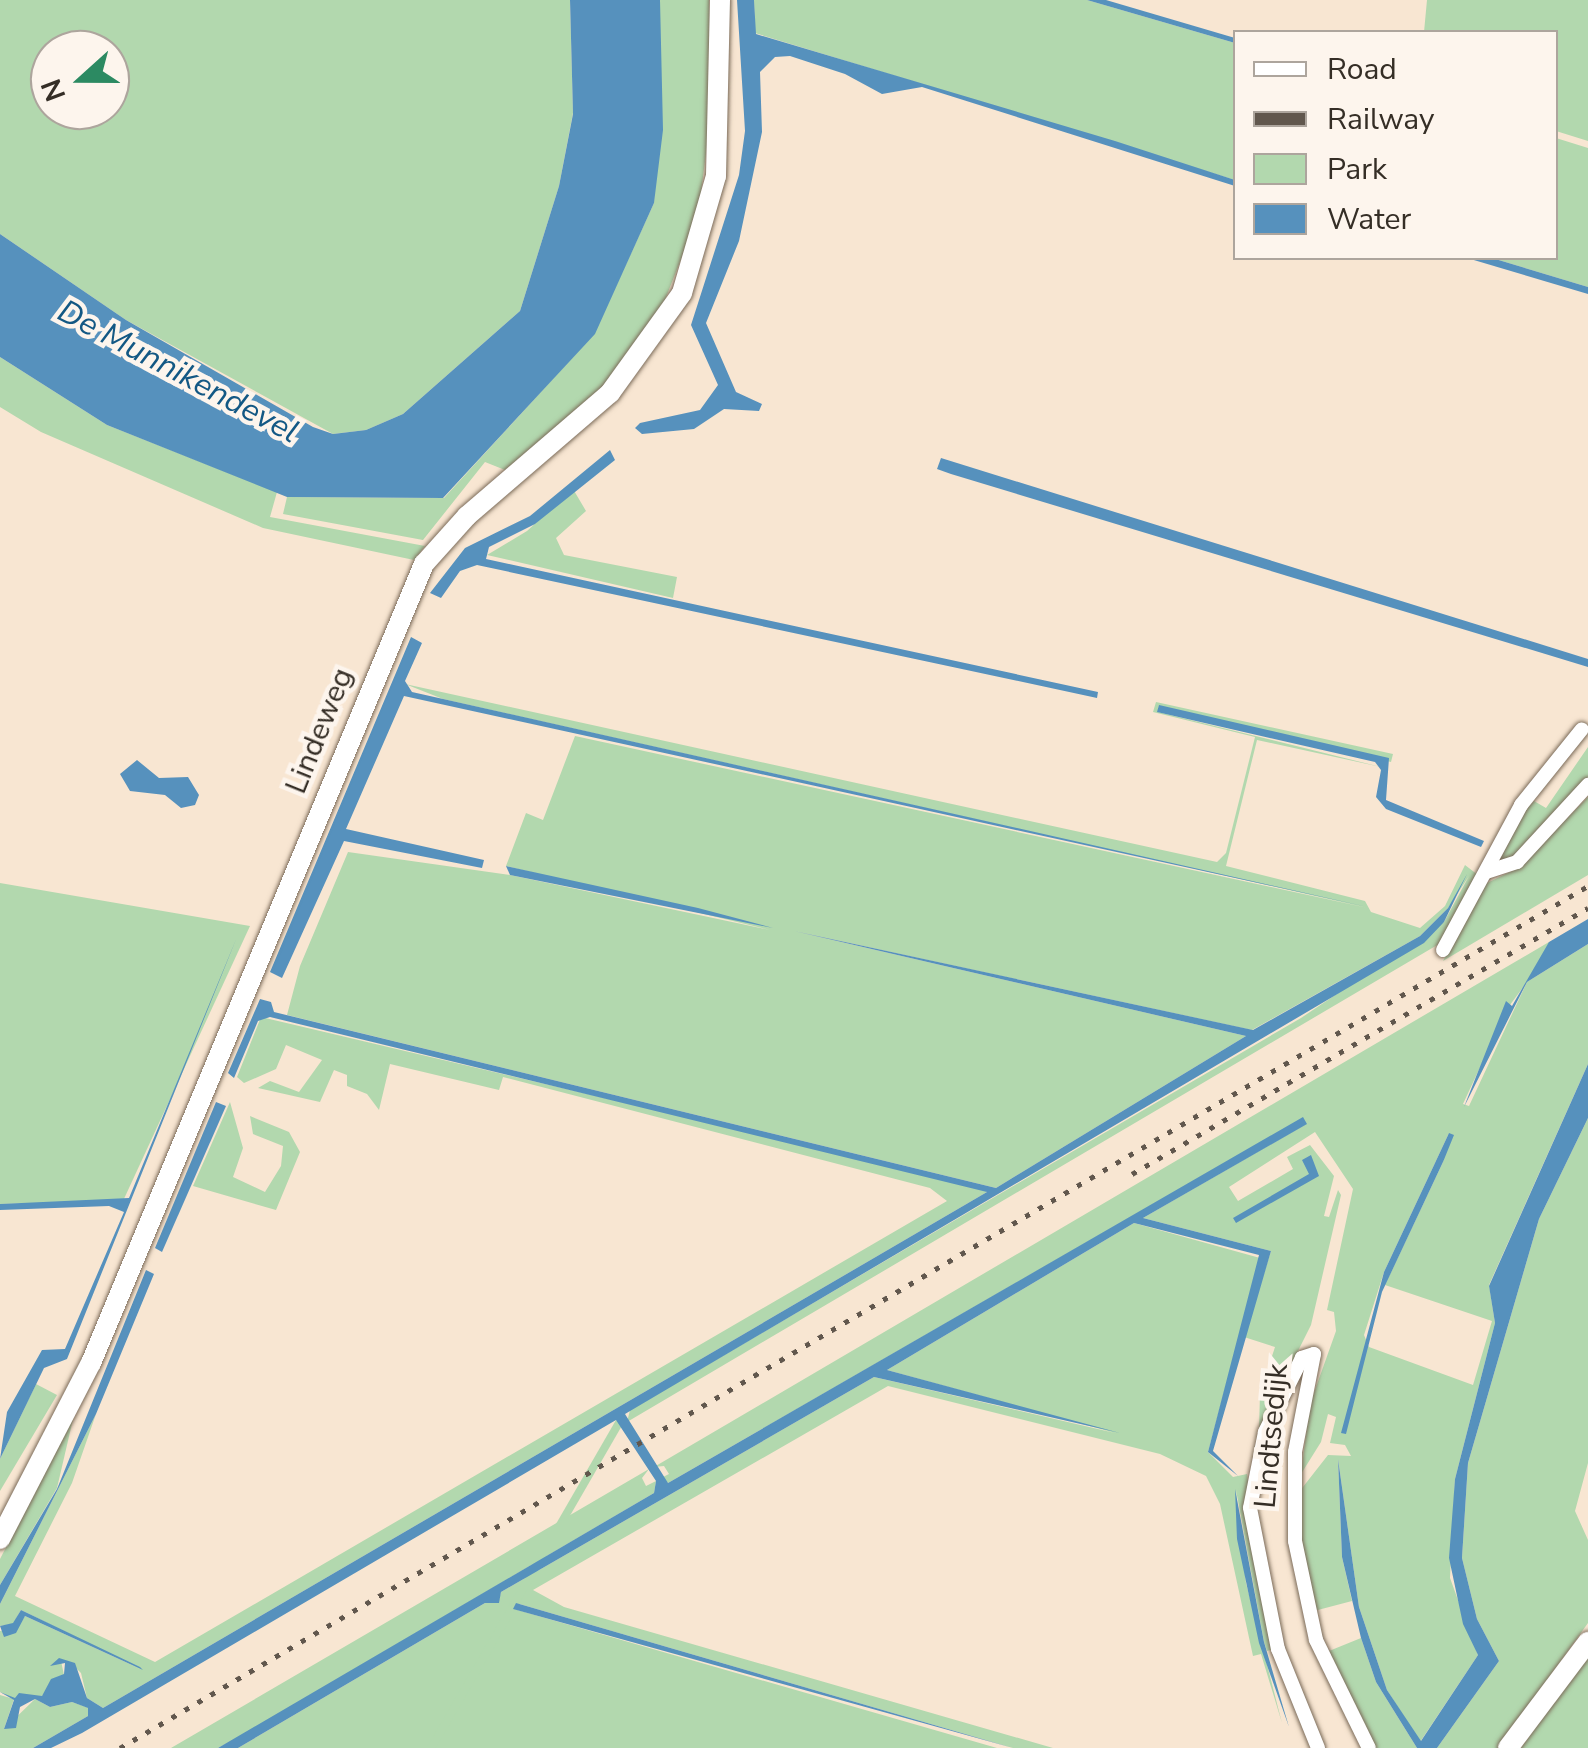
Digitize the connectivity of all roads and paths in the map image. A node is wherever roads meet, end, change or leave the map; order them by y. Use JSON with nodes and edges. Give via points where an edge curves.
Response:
{"nodes":[{"id":1,"x":720,"y":0,"type":"edge"},
{"id":2,"x":1582,"y":729,"type":"dead end"},
{"id":3,"x":1588,"y":784,"type":"edge"},
{"id":4,"x":1486,"y":872,"type":"junction"},
{"id":5,"x":1442,"y":950,"type":"dead end"},
{"id":6,"x":0,"y":1540,"type":"edge"},
{"id":7,"x":1588,"y":1642,"type":"edge"},
{"id":8,"x":1318,"y":1748,"type":"edge"},
{"id":9,"x":1369,"y":1748,"type":"edge"},
{"id":10,"x":1508,"y":1748,"type":"edge"}],
"edges":[{"from":1,"to":6,"type":"main road","name":"Lindeweg","via":[[716,176],[682,293],[610,393],[467,516],[424,564],[96,1351]]},
{"from":2,"to":4,"type":"street","via":[[1538,780]]},
{"from":3,"to":4,"type":"street","via":[[1517,862]]},
{"from":4,"to":5,"type":"street"},
{"from":7,"to":10,"type":"main road"},
{"from":8,"to":9,"type":"street","name":"Lindtsedijk","via":[[1278,1648],[1250,1508],[1264,1432],[1302,1358],[1314,1354],[1294,1452],[1297,1552],[1316,1640]]}]}
